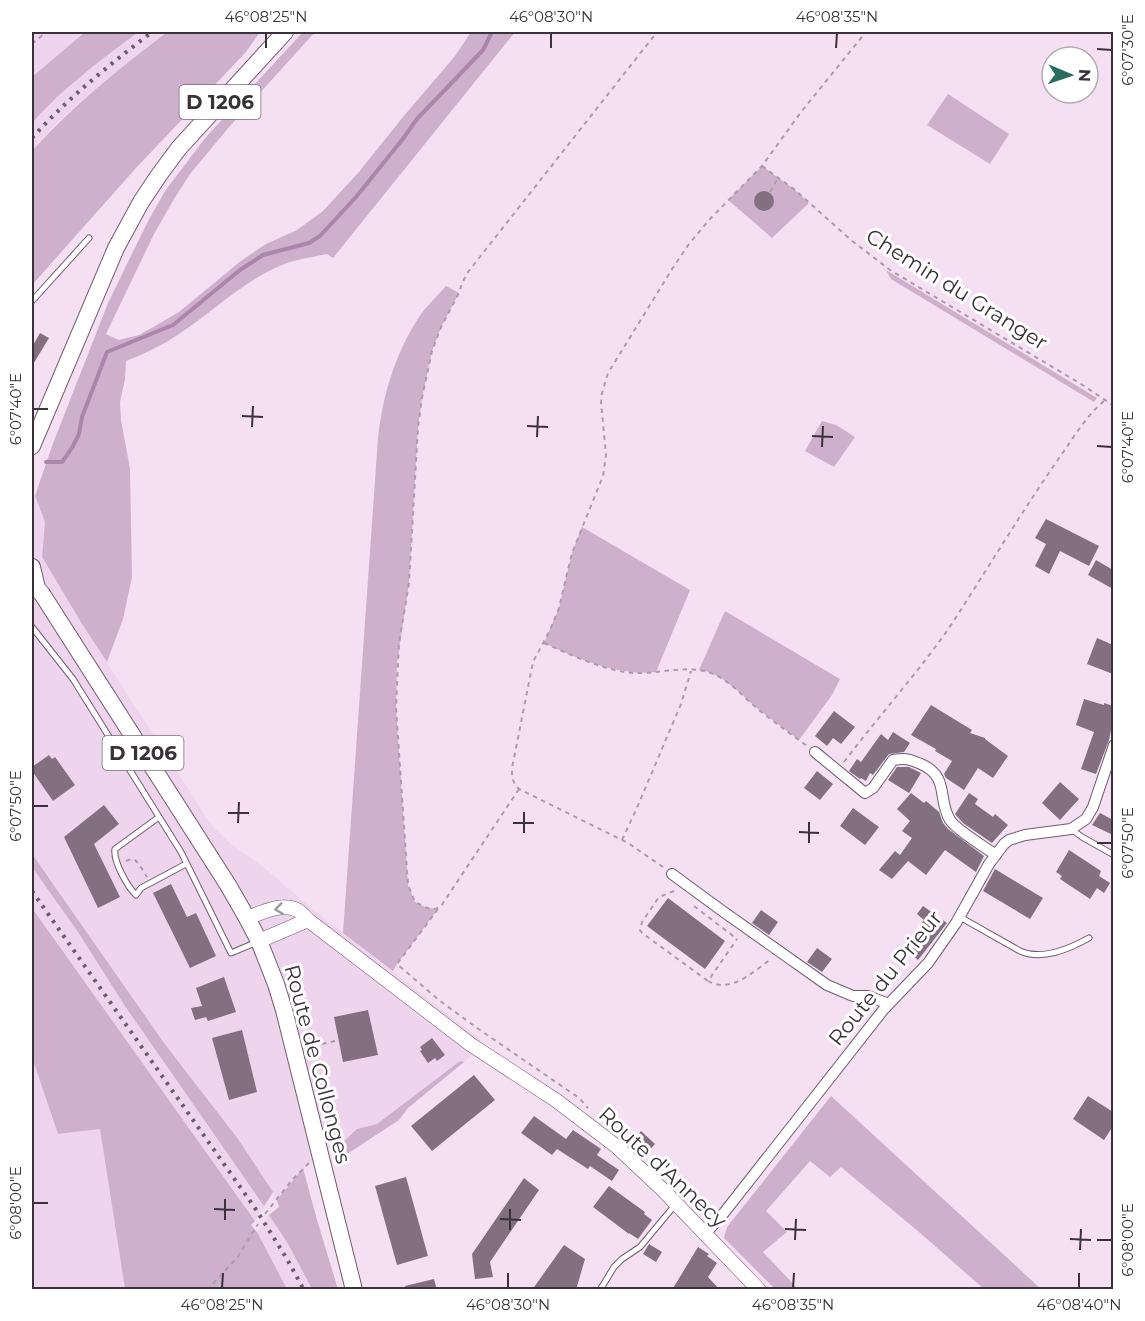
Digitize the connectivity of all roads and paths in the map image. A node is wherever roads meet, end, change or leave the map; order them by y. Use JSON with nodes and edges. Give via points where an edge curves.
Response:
{"nodes":[{"id":1,"x":46,"y":32,"type":"edge"},
{"id":2,"x":285,"y":32,"type":"edge"},
{"id":3,"x":657,"y":32,"type":"edge"},
{"id":4,"x":866,"y":32,"type":"edge"},
{"id":5,"x":32,"y":44,"type":"edge"},
{"id":6,"x":762,"y":166,"type":"junction"},
{"id":7,"x":778,"y":178,"type":"junction"},
{"id":8,"x":770,"y":192,"type":"dead end"},
{"id":9,"x":89,"y":238,"type":"dead end"},
{"id":10,"x":32,"y":301,"type":"edge"},
{"id":11,"x":1105,"y":400,"type":"junction"},
{"id":12,"x":1113,"y":406,"type":"edge"},
{"id":13,"x":32,"y":446,"type":"edge"},
{"id":14,"x":32,"y":567,"type":"edge"},
{"id":15,"x":34,"y":586,"type":"edge"},
{"id":16,"x":32,"y":627,"type":"edge"},
{"id":17,"x":544,"y":643,"type":"junction"},
{"id":18,"x":692,"y":670,"type":"junction"},
{"id":19,"x":1113,"y":745,"type":"edge"},
{"id":20,"x":815,"y":752,"type":"joint"},
{"id":21,"x":838,"y":770,"type":"junction"},
{"id":22,"x":519,"y":789,"type":"junction"},
{"id":23,"x":159,"y":816,"type":"junction"},
{"id":24,"x":1071,"y":829,"type":"junction"},
{"id":25,"x":622,"y":840,"type":"junction"},
{"id":26,"x":996,"y":855,"type":"junction"},
{"id":27,"x":1113,"y":855,"type":"edge"},
{"id":28,"x":186,"y":864,"type":"junction"},
{"id":29,"x":118,"y":865,"type":"junction"},
{"id":30,"x":672,"y":874,"type":"joint"},
{"id":31,"x":151,"y":882,"type":"junction"},
{"id":32,"x":674,"y":891,"type":"dead end"},
{"id":33,"x":438,"y":909,"type":"junction"},
{"id":34,"x":960,"y":917,"type":"junction"},
{"id":35,"x":247,"y":918,"type":"junction"},
{"id":36,"x":308,"y":920,"type":"junction"},
{"id":37,"x":1089,"y":938,"type":"dead end"},
{"id":38,"x":737,"y":939,"type":"dead end"},
{"id":39,"x":259,"y":941,"type":"junction"},
{"id":40,"x":783,"y":953,"type":"junction"},
{"id":41,"x":708,"y":981,"type":"junction"},
{"id":42,"x":889,"y":1004,"type":"junction"},
{"id":43,"x":335,"y":1041,"type":"dead end"},
{"id":44,"x":322,"y":1044,"type":"dead end"},
{"id":45,"x":587,"y":1123,"type":"junction"},
{"id":46,"x":320,"y":1153,"type":"junction"},
{"id":47,"x":676,"y":1204,"type":"junction"},
{"id":48,"x":265,"y":1214,"type":"dead end"},
{"id":49,"x":258,"y":1224,"type":"dead end"},
{"id":50,"x":705,"y":1234,"type":"junction"},
{"id":51,"x":207,"y":1290,"type":"edge"},
{"id":52,"x":354,"y":1290,"type":"edge"},
{"id":53,"x":600,"y":1290,"type":"edge"},
{"id":54,"x":759,"y":1290,"type":"edge"}],
"edges":[{"from":1,"to":5,"type":"path"},
{"from":2,"to":13,"type":"main road","number":"D 1206","via":[[186,139],[141,202],[116,248]]},
{"from":3,"to":33,"type":"path","via":[[468,272],[432,351],[418,427],[409,583],[399,643],[396,708],[408,885],[415,902]]},
{"from":4,"to":6,"type":"path"},
{"from":6,"to":7,"type":"path","name":"Chemin du Granger"},
{"from":6,"to":17,"type":"path","via":[[689,244],[608,373],[601,402],[606,455],[603,476],[572,553],[559,608]]},
{"from":7,"to":8,"type":"path"},
{"from":7,"to":11,"type":"path","name":"Chemin du Granger","via":[[890,270]]},
{"from":9,"to":10,"type":"lane"},
{"from":11,"to":12,"type":"path","name":"Chemin du Granger"},
{"from":11,"to":21,"type":"path","via":[[1087,417],[1045,478],[924,663]]},
{"from":14,"to":15,"type":"main road","name":"Route de Collonges","number":"D 1206"},
{"from":15,"to":35,"type":"main road","name":"Route de Collonges","number":"D 1206"},
{"from":16,"to":23,"type":"lane","via":[[73,679]]},
{"from":17,"to":18,"type":"path","via":[[630,673]]},
{"from":17,"to":22,"type":"path","via":[[533,662],[512,768],[513,781]]},
{"from":18,"to":20,"type":"path","via":[[721,678]]},
{"from":18,"to":25,"type":"path"},
{"from":19,"to":24,"type":"street","via":[[1093,807],[1086,819]]},
{"from":20,"to":21,"type":"street"},
{"from":21,"to":26,"type":"street","via":[[865,793],[893,760],[908,758],[927,767],[938,776],[951,823]]},
{"from":22,"to":25,"type":"path"},
{"from":22,"to":33,"type":"path"},
{"from":23,"to":28,"type":"lane"},
{"from":23,"to":29,"type":"lane","via":[[116,847]]},
{"from":24,"to":26,"type":"street","name":"Route du Prieur","via":[[1014,838]]},
{"from":24,"to":27,"type":"lane"},
{"from":25,"to":30,"type":"path"},
{"from":26,"to":34,"type":"street","name":"Route du Prieur"},
{"from":28,"to":31,"type":"lane"},
{"from":28,"to":39,"type":"lane","via":[[231,953]]},
{"from":29,"to":31,"type":"path","via":[[134,859]]},
{"from":29,"to":31,"type":"lane","via":[[135,895]]},
{"from":30,"to":40,"type":"street"},
{"from":32,"to":41,"type":"path","via":[[659,897],[640,930]]},
{"from":33,"to":45,"type":"path","via":[[397,964],[440,1001],[579,1098],[588,1109]]},
{"from":34,"to":37,"type":"lane","via":[[1030,955],[1052,953]]},
{"from":34,"to":42,"type":"street","name":"Route du Prieur","via":[[928,963]]},
{"from":36,"to":35,"type":"street","name":"Route d'Annecy","one_way":true,"via":[[289,908],[275,908]]},
{"from":35,"to":39,"type":"main road","name":"Route de Collonges","number":"D 1206"},
{"from":36,"to":39,"type":"street"},
{"from":36,"to":45,"type":"street","name":"Route d'Annecy","via":[[470,1044]]},
{"from":38,"to":41,"type":"path"},
{"from":39,"to":46,"type":"main road","name":"Route de Collonges","number":"D 1206","via":[[290,1031]]},
{"from":40,"to":41,"type":"path","via":[[730,985],[715,986]]},
{"from":40,"to":42,"type":"street","via":[[827,985]]},
{"from":42,"to":50,"type":"street","name":"Route du Prieur"},
{"from":43,"to":44,"type":"path"},
{"from":45,"to":47,"type":"street","name":"Route d'Annecy"},
{"from":46,"to":48,"type":"path"},
{"from":46,"to":52,"type":"main road","name":"Route de Collonges","number":"D 1206"},
{"from":47,"to":50,"type":"street","name":"Route d'Annecy"},
{"from":47,"to":53,"type":"lane","via":[[640,1247],[614,1267]]},
{"from":49,"to":51,"type":"path","via":[[237,1258]]},
{"from":50,"to":54,"type":"street","name":"Route d'Annecy"}]}
